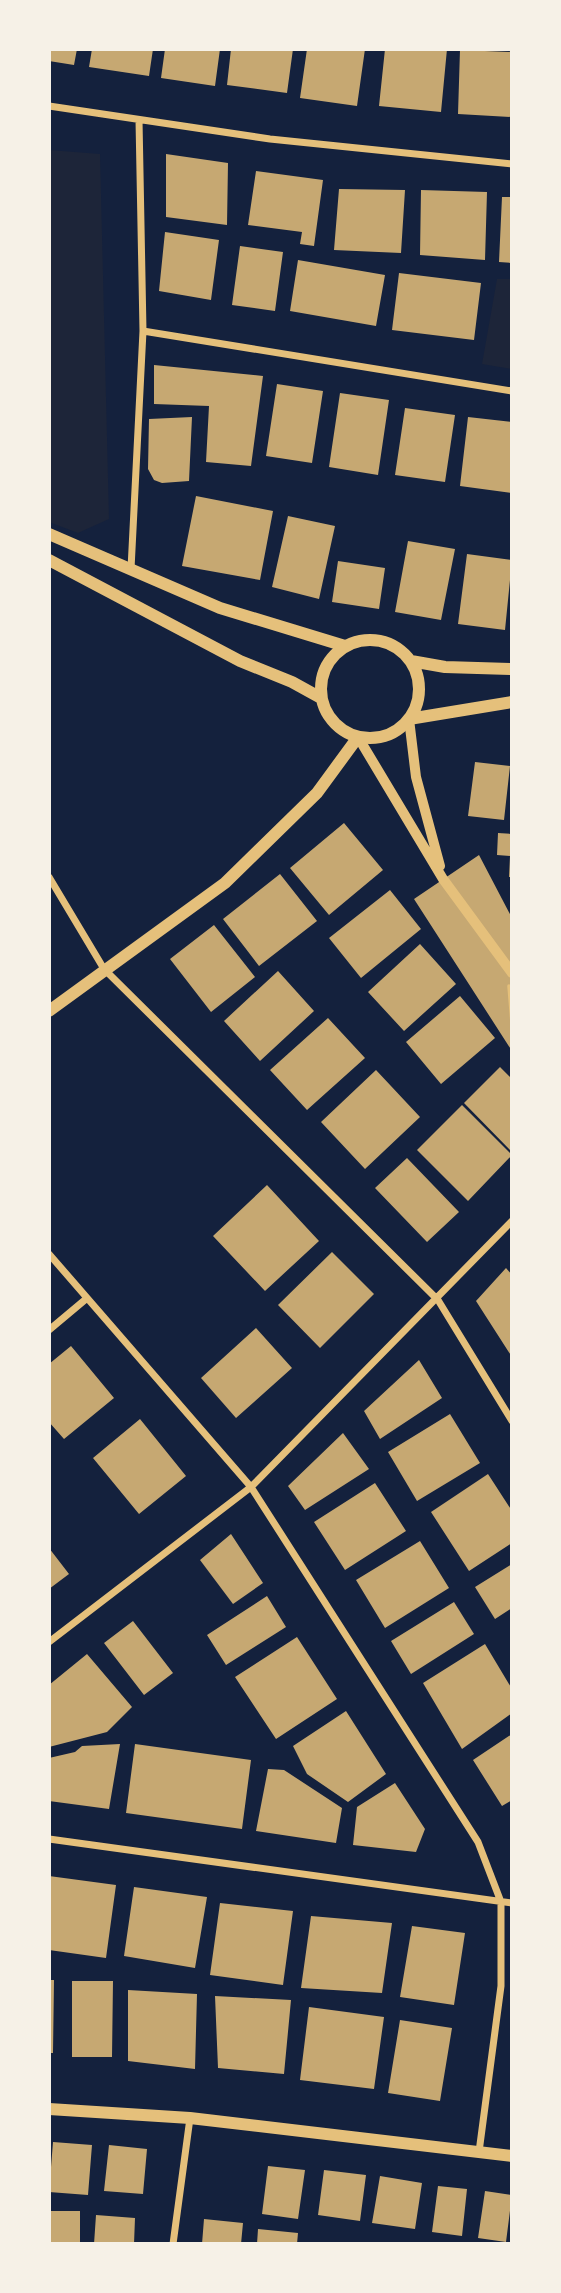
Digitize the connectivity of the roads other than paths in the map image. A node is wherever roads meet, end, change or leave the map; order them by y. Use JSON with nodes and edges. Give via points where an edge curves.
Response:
{"nodes":[{"id":1,"x":49,"y":106,"type":"edge"},
{"id":2,"x":139,"y":120,"type":"junction"},
{"id":3,"x":512,"y":164,"type":"edge"},
{"id":4,"x":143,"y":331,"type":"junction"},
{"id":5,"x":512,"y":391,"type":"edge"},
{"id":6,"x":49,"y":534,"type":"edge"},
{"id":7,"x":49,"y":560,"type":"edge"},
{"id":8,"x":131,"y":570,"type":"junction"},
{"id":9,"x":345,"y":646,"type":"junction"},
{"id":10,"x":411,"y":661,"type":"junction"},
{"id":11,"x":512,"y":669,"type":"edge"},
{"id":12,"x":321,"y":698,"type":"junction"},
{"id":13,"x":512,"y":702,"type":"edge"},
{"id":14,"x":409,"y":719,"type":"junction"},
{"id":15,"x":358,"y":737,"type":"junction"},
{"id":16,"x":49,"y":877,"type":"edge"},
{"id":17,"x":443,"y":879,"type":"junction"},
{"id":18,"x":510,"y":969,"type":"edge"},
{"id":19,"x":104,"y":970,"type":"junction"},
{"id":20,"x":49,"y":1011,"type":"edge"},
{"id":21,"x":512,"y":1222,"type":"edge"},
{"id":22,"x":49,"y":1254,"type":"edge"},
{"id":23,"x":86,"y":1299,"type":"junction"},
{"id":24,"x":438,"y":1300,"type":"junction"},
{"id":25,"x":49,"y":1330,"type":"edge"},
{"id":26,"x":512,"y":1421,"type":"edge"},
{"id":27,"x":251,"y":1487,"type":"junction"},
{"id":28,"x":49,"y":1642,"type":"edge"},
{"id":29,"x":49,"y":1839,"type":"edge"},
{"id":30,"x":501,"y":1902,"type":"junction"},
{"id":31,"x":512,"y":1903,"type":"edge"},
{"id":32,"x":49,"y":2109,"type":"edge"},
{"id":33,"x":190,"y":2118,"type":"junction"},
{"id":34,"x":479,"y":2152,"type":"junction"},
{"id":35,"x":512,"y":2156,"type":"edge"},
{"id":36,"x":173,"y":2244,"type":"edge"}],
"edges":[{"from":1,"to":2,"type":"street"},
{"from":2,"to":3,"type":"street","via":[[270,139]]},
{"from":2,"to":4,"type":"street"},
{"from":4,"to":5,"type":"street"},
{"from":4,"to":8,"type":"street"},
{"from":6,"to":8,"type":"main road"},
{"from":7,"to":12,"type":"main road","via":[[240,661]]},
{"from":8,"to":9,"type":"main road","via":[[220,608]]},
{"from":9,"to":10,"type":"main road","via":[[380,641]]},
{"from":9,"to":12,"type":"main road","via":[[325,668]]},
{"from":10,"to":11,"type":"main road"},
{"from":10,"to":14,"type":"main road","via":[[418,673],[419,690]]},
{"from":12,"to":15,"type":"main road","via":[[334,723]]},
{"from":13,"to":14,"type":"main road"},
{"from":14,"to":15,"type":"main road","via":[[386,736]]},
{"from":14,"to":17,"type":"street","via":[[416,777]]},
{"from":15,"to":17,"type":"street"},
{"from":15,"to":19,"type":"main road","via":[[317,793],[225,883]]},
{"from":16,"to":19,"type":"street"},
{"from":17,"to":18,"type":"street"},
{"from":19,"to":20,"type":"main road"},
{"from":19,"to":24,"type":"street"},
{"from":21,"to":24,"type":"street"},
{"from":22,"to":23,"type":"street"},
{"from":23,"to":25,"type":"street"},
{"from":23,"to":27,"type":"street"},
{"from":24,"to":26,"type":"street"},
{"from":24,"to":27,"type":"street"},
{"from":27,"to":28,"type":"street"},
{"from":27,"to":30,"type":"street","via":[[478,1842]]},
{"from":29,"to":30,"type":"street"},
{"from":30,"to":31,"type":"street"},
{"from":30,"to":34,"type":"street","via":[[501,1986]]},
{"from":32,"to":33,"type":"main road"},
{"from":33,"to":34,"type":"main road"},
{"from":33,"to":36,"type":"street"},
{"from":34,"to":35,"type":"main road"}]}
